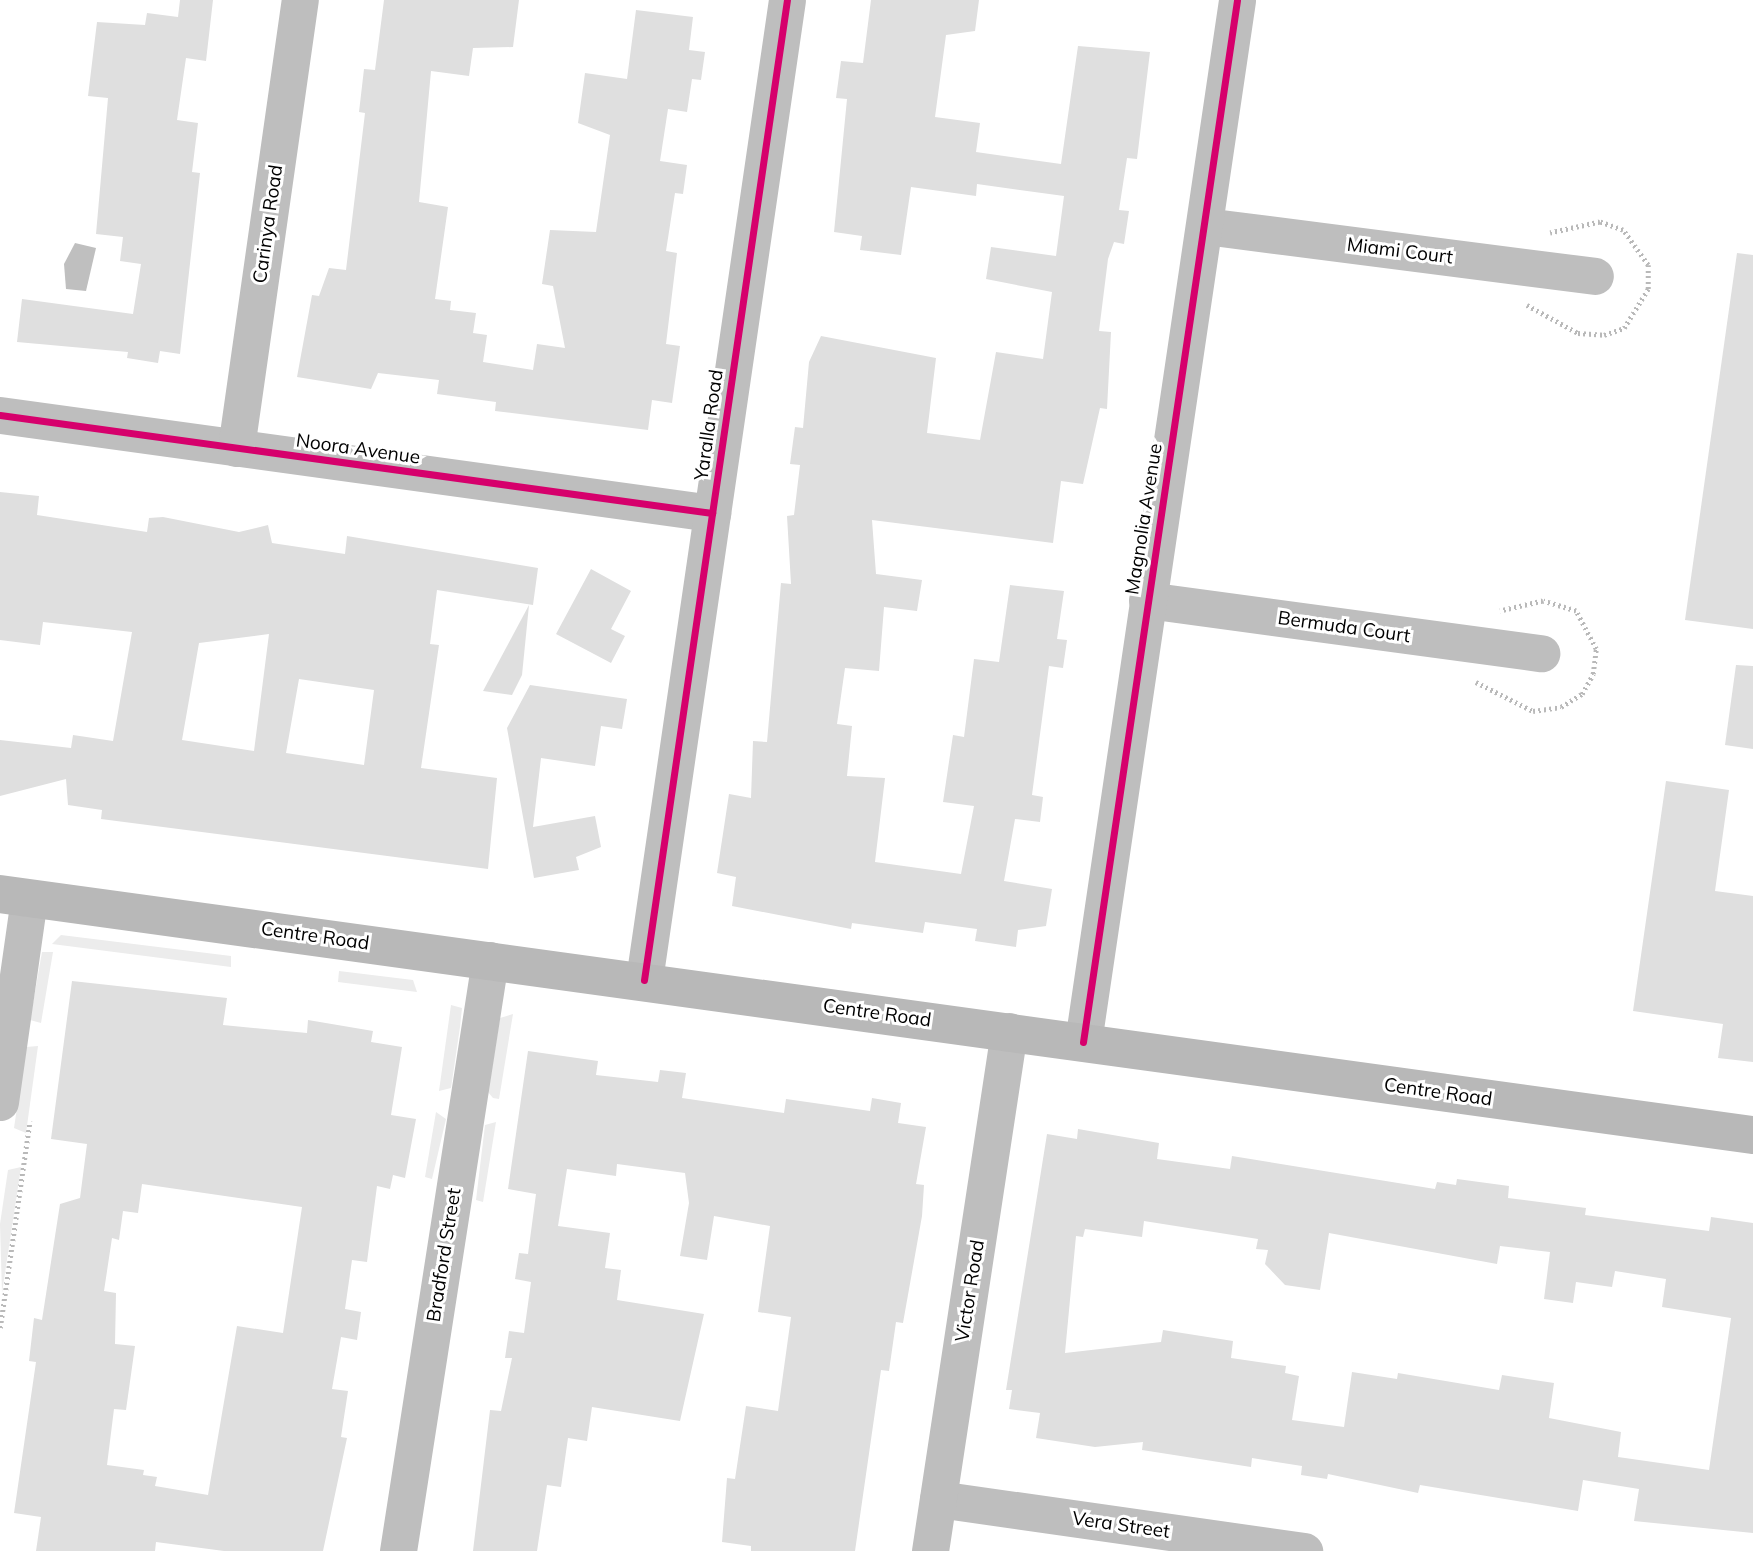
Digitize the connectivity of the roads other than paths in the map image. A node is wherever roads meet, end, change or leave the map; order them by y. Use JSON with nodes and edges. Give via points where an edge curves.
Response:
{"nodes":[{"id":1,"x":300,"y":0,"type":"edge"},
{"id":2,"x":787,"y":0,"type":"edge"},
{"id":3,"x":1237,"y":0,"type":"edge"},
{"id":4,"x":1205,"y":226,"type":"junction"},
{"id":5,"x":1595,"y":276,"type":"dead end"},
{"id":6,"x":0,"y":415,"type":"edge"},
{"id":7,"x":236,"y":448,"type":"junction"},
{"id":8,"x":712,"y":513,"type":"junction"},
{"id":9,"x":1147,"y":600,"type":"junction"},
{"id":10,"x":1541,"y":653,"type":"dead end"},
{"id":11,"x":15,"y":896,"type":"edge"},
{"id":12,"x":490,"y":960,"type":"junction"},
{"id":13,"x":644,"y":980,"type":"junction"},
{"id":14,"x":1009,"y":1031,"type":"junction"},
{"id":15,"x":1083,"y":1042,"type":"junction"},
{"id":16,"x":0,"y":1102,"type":"edge"},
{"id":17,"x":1753,"y":1135,"type":"edge"},
{"id":18,"x":938,"y":1499,"type":"junction"},
{"id":19,"x":398,"y":1551,"type":"edge"},
{"id":20,"x":930,"y":1551,"type":"edge"},
{"id":21,"x":1304,"y":1551,"type":"edge"}],
"edges":[{"from":1,"to":7,"type":"street","name":"Carinya Road"},
{"from":2,"to":8,"type":"street","name":"Yaralla Road"},
{"from":3,"to":4,"type":"street","name":"Magnolia Avenue"},
{"from":4,"to":5,"type":"street","name":"Miami Court"},
{"from":4,"to":9,"type":"street","name":"Magnolia Avenue"},
{"from":6,"to":7,"type":"street","name":"Noora Avenue"},
{"from":7,"to":8,"type":"street","name":"Noora Avenue"},
{"from":8,"to":13,"type":"street","name":"Yaralla Road"},
{"from":9,"to":10,"type":"street","name":"Bermuda Court"},
{"from":9,"to":15,"type":"street","name":"Magnolia Avenue"},
{"from":11,"to":12,"type":"main road","name":"Centre Road"},
{"from":11,"to":16,"type":"street"},
{"from":12,"to":13,"type":"main road","name":"Centre Road"},
{"from":12,"to":19,"type":"street","name":"Bradford Street"},
{"from":13,"to":14,"type":"main road","name":"Centre Road"},
{"from":14,"to":15,"type":"main road","name":"Centre Road"},
{"from":14,"to":18,"type":"street","name":"Victor Road"},
{"from":15,"to":17,"type":"main road","name":"Centre Road"},
{"from":18,"to":20,"type":"street","name":"Victor Road"},
{"from":18,"to":21,"type":"street","name":"Vera Street"}]}
